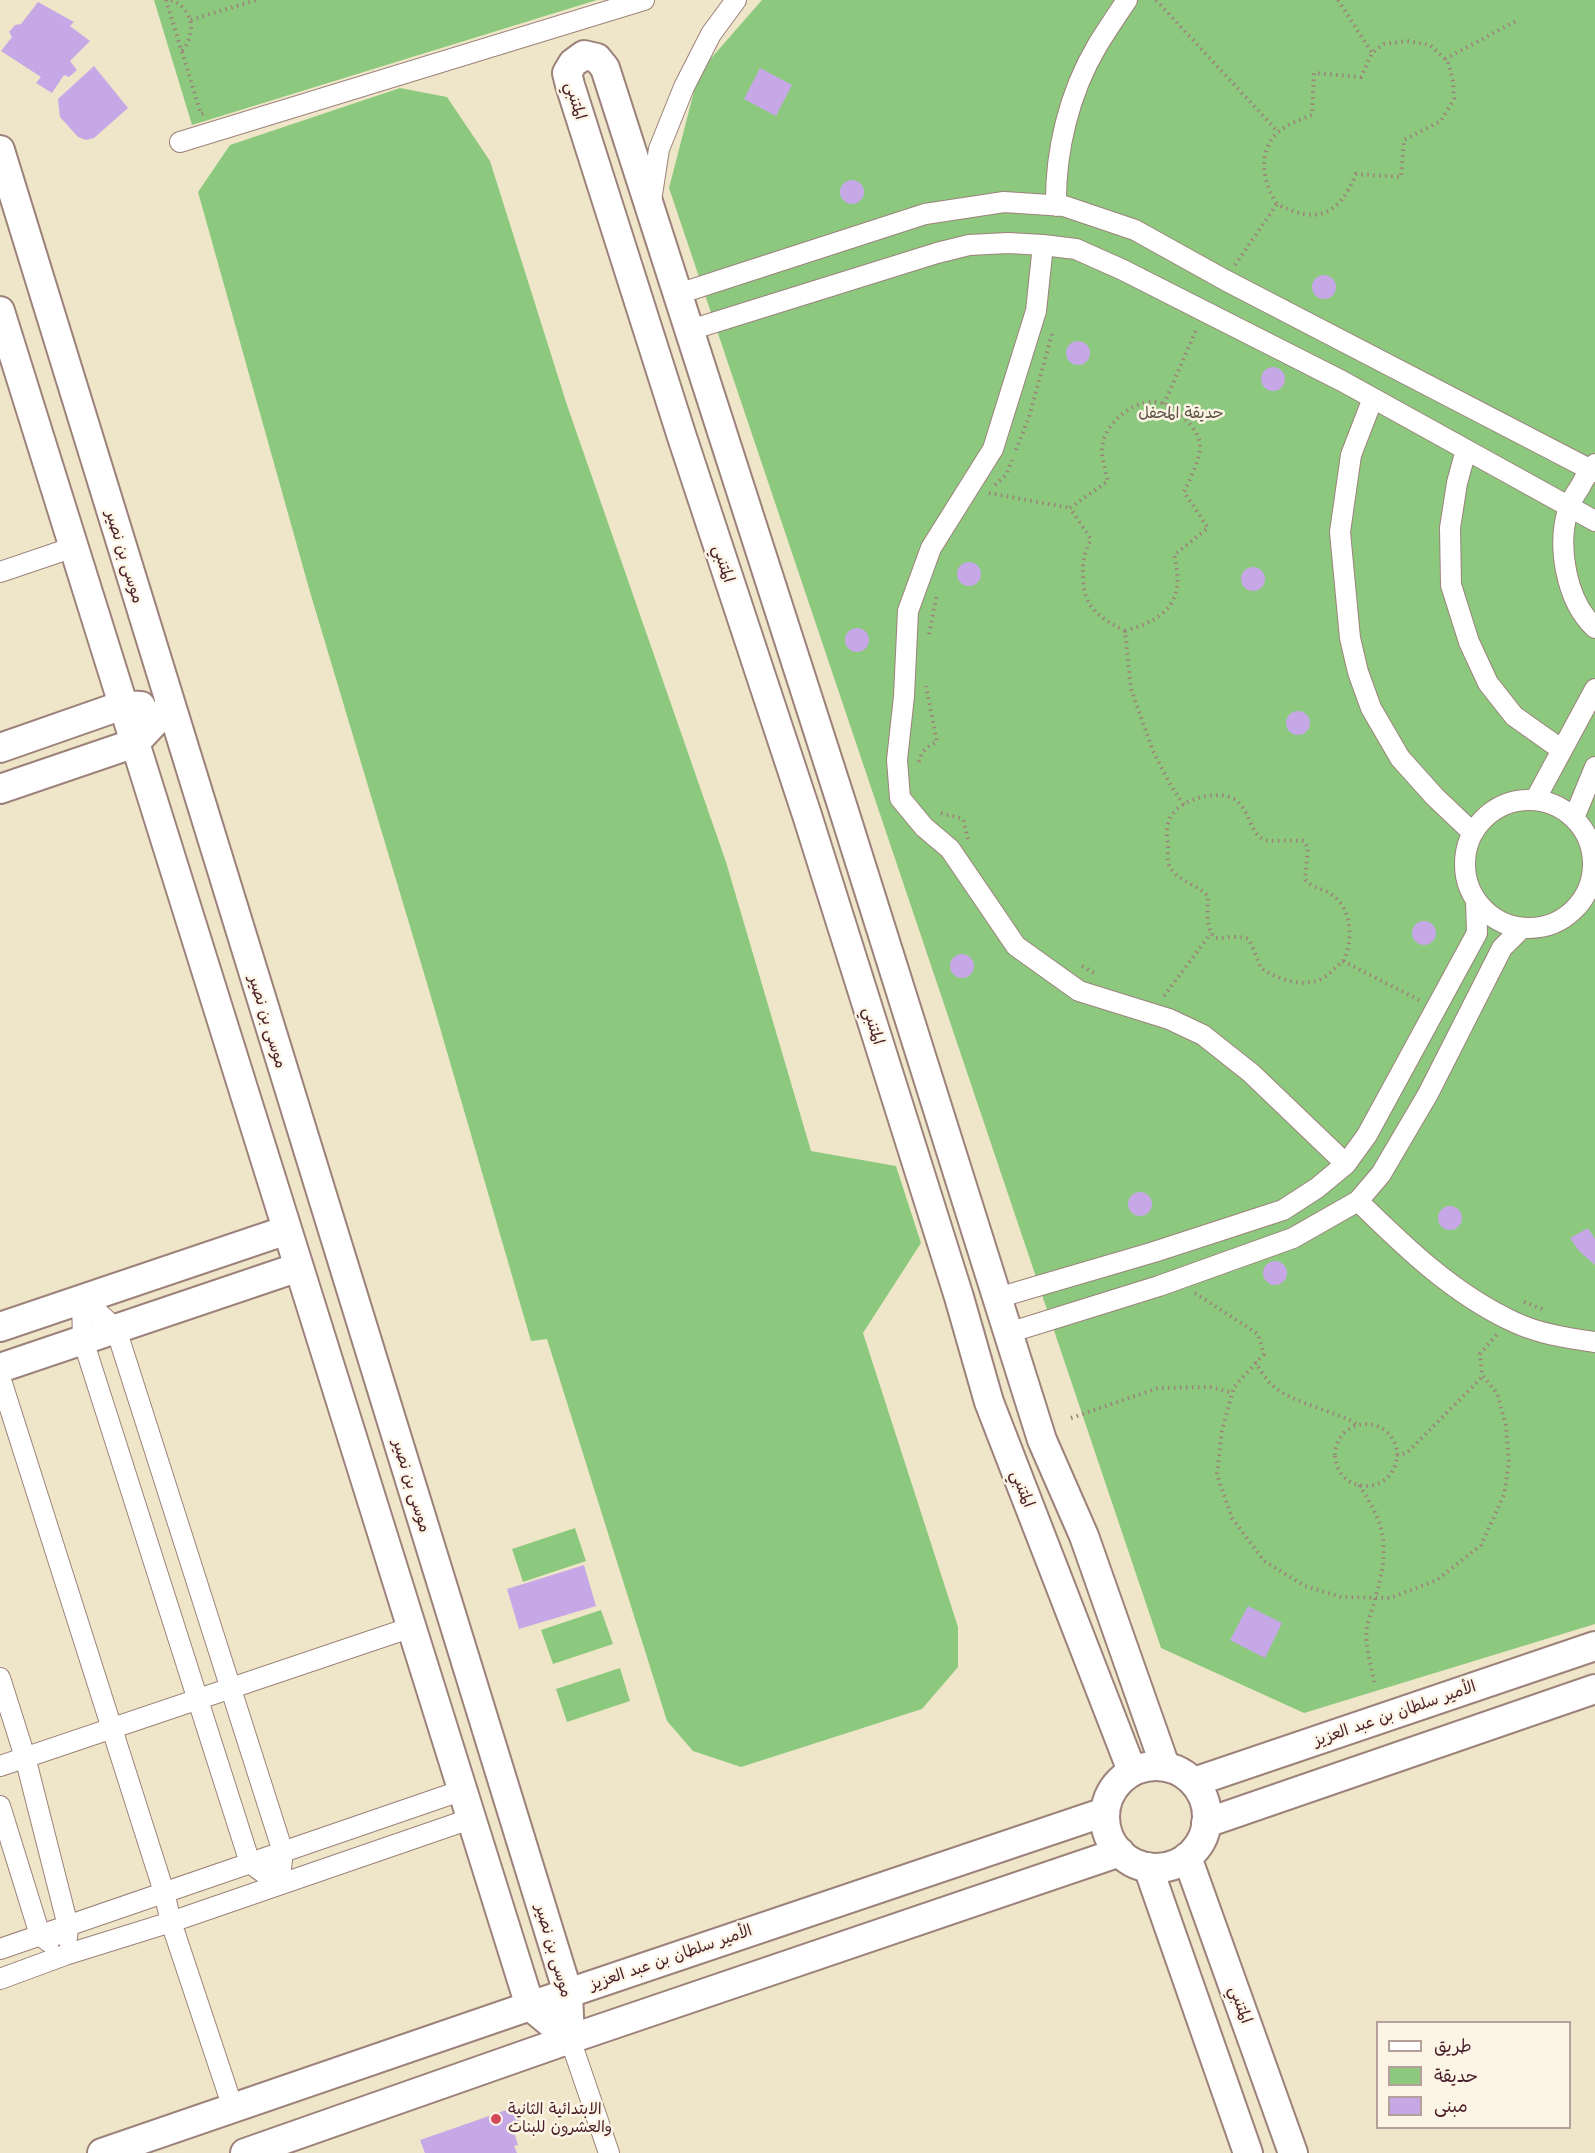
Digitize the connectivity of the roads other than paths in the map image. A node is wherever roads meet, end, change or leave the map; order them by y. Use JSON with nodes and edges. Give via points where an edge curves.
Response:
{"nodes":[{"id":1,"x":644,"y":0,"type":"edge"},
{"id":2,"x":736,"y":0,"type":"edge"},
{"id":3,"x":1127,"y":0,"type":"edge"},
{"id":4,"x":180,"y":142,"type":"dead end"},
{"id":5,"x":0,"y":150,"type":"edge"},
{"id":6,"x":1056,"y":206,"type":"junction"},
{"id":7,"x":650,"y":207,"type":"junction"},
{"id":8,"x":1043,"y":245,"type":"junction"},
{"id":9,"x":678,"y":294,"type":"junction"},
{"id":10,"x":0,"y":310,"type":"edge"},
{"id":11,"x":690,"y":330,"type":"junction"},
{"id":12,"x":1372,"y":398,"type":"junction"},
{"id":13,"x":1467,"y":450,"type":"junction"},
{"id":14,"x":1593,"y":469,"type":"edge"},
{"id":15,"x":1569,"y":508,"type":"junction"},
{"id":16,"x":1595,"y":521,"type":"edge"},
{"id":17,"x":74,"y":547,"type":"junction"},
{"id":18,"x":0,"y":572,"type":"edge"},
{"id":19,"x":1595,"y":628,"type":"edge"},
{"id":20,"x":1595,"y":689,"type":"edge"},
{"id":21,"x":123,"y":705,"type":"junction"},
{"id":22,"x":170,"y":706,"type":"junction"},
{"id":23,"x":135,"y":742,"type":"junction"},
{"id":24,"x":0,"y":748,"type":"edge"},
{"id":25,"x":1562,"y":750,"type":"junction"},
{"id":26,"x":1593,"y":774,"type":"edge"},
{"id":27,"x":0,"y":789,"type":"edge"},
{"id":28,"x":1535,"y":800,"type":"junction"},
{"id":29,"x":1574,"y":818,"type":"junction"},
{"id":30,"x":1473,"y":833,"type":"junction"},
{"id":31,"x":1590,"y":898,"type":"edge"},
{"id":32,"x":1476,"y":901,"type":"junction"},
{"id":33,"x":1522,"y":928,"type":"junction"},
{"id":34,"x":1346,"y":1164,"type":"junction"},
{"id":35,"x":1358,"y":1201,"type":"junction"},
{"id":36,"x":287,"y":1230,"type":"junction"},
{"id":37,"x":299,"y":1267,"type":"junction"},
{"id":38,"x":82,"y":1298,"type":"junction"},
{"id":39,"x":997,"y":1298,"type":"junction"},
{"id":40,"x":0,"y":1328,"type":"edge"},
{"id":41,"x":116,"y":1329,"type":"junction"},
{"id":42,"x":1008,"y":1333,"type":"junction"},
{"id":43,"x":83,"y":1340,"type":"junction"},
{"id":44,"x":1595,"y":1342,"type":"edge"},
{"id":45,"x":0,"y":1368,"type":"edge"},
{"id":46,"x":0,"y":1377,"type":"edge"},
{"id":47,"x":412,"y":1627,"type":"junction"},
{"id":48,"x":1595,"y":1646,"type":"edge"},
{"id":49,"x":0,"y":1678,"type":"edge"},
{"id":50,"x":231,"y":1688,"type":"junction"},
{"id":51,"x":1595,"y":1689,"type":"edge"},
{"id":52,"x":198,"y":1699,"type":"junction"},
{"id":53,"x":112,"y":1728,"type":"junction"},
{"id":54,"x":25,"y":1757,"type":"junction"},
{"id":55,"x":0,"y":1766,"type":"edge"},
{"id":56,"x":1165,"y":1766,"type":"junction"},
{"id":57,"x":1132,"y":1771,"type":"junction"},
{"id":58,"x":1194,"y":1782,"type":"junction"},
{"id":59,"x":463,"y":1790,"type":"junction"},
{"id":60,"x":0,"y":1806,"type":"edge"},
{"id":61,"x":1105,"y":1812,"type":"junction"},
{"id":62,"x":470,"y":1819,"type":"junction"},
{"id":63,"x":1206,"y":1823,"type":"junction"},
{"id":64,"x":283,"y":1852,"type":"junction"},
{"id":65,"x":1120,"y":1852,"type":"junction"},
{"id":66,"x":1187,"y":1857,"type":"junction"},
{"id":67,"x":250,"y":1863,"type":"junction"},
{"id":68,"x":1148,"y":1867,"type":"junction"},
{"id":69,"x":279,"y":1884,"type":"junction"},
{"id":70,"x":164,"y":1893,"type":"junction"},
{"id":71,"x":171,"y":1922,"type":"junction"},
{"id":72,"x":68,"y":1926,"type":"junction"},
{"id":73,"x":40,"y":1935,"type":"junction"},
{"id":74,"x":0,"y":1949,"type":"edge"},
{"id":75,"x":65,"y":1955,"type":"junction"},
{"id":76,"x":0,"y":1979,"type":"edge"},
{"id":77,"x":568,"y":1993,"type":"junction"},
{"id":78,"x":530,"y":2006,"type":"junction"},
{"id":79,"x":570,"y":2039,"type":"junction"},
{"id":80,"x":232,"y":2108,"type":"junction"},
{"id":81,"x":102,"y":2153,"type":"edge"},
{"id":82,"x":245,"y":2153,"type":"edge"},
{"id":83,"x":609,"y":2153,"type":"edge"},
{"id":84,"x":1248,"y":2153,"type":"edge"},
{"id":85,"x":1293,"y":2153,"type":"edge"}],
"edges":[{"from":1,"to":4,"type":"street"},
{"from":2,"to":7,"type":"street","via":[[711,34],[684,87],[659,149]]},
{"from":3,"to":6,"type":"street","via":[[1096,48],[1076,92],[1055,176]]},
{"from":5,"to":22,"type":"street","name":"موسى بن نصير"},
{"from":6,"to":9,"type":"street","via":[[1004,202],[925,214]]},
{"from":6,"to":14,"type":"street","via":[[1136,230],[1225,280]]},
{"from":7,"to":9,"type":"street","name":"المتنبي"},
{"from":7,"to":57,"type":"street","name":"المتنبي","via":[[605,68],[597,58],[584,56],[567,73],[570,85],[810,827],[989,1402]]},
{"from":8,"to":11,"type":"street","via":[[969,245]]},
{"from":8,"to":12,"type":"street","via":[[1076,249],[1123,270]]},
{"from":8,"to":34,"type":"street","via":[[1036,311],[993,449],[931,548],[908,611],[897,760],[900,798],[924,827],[950,849],[1016,946],[1079,991],[1169,1019],[1203,1035],[1251,1073]]},
{"from":9,"to":11,"type":"street","name":"المتنبي"},
{"from":10,"to":17,"type":"street"},
{"from":11,"to":39,"type":"street","name":"المتنبي"},
{"from":12,"to":13,"type":"street"},
{"from":12,"to":30,"type":"street","via":[[1351,455],[1340,532],[1350,638],[1371,708],[1400,758]]},
{"from":13,"to":15,"type":"street"},
{"from":13,"to":25,"type":"street","via":[[1450,528],[1451,585],[1469,642],[1488,683],[1514,716]]},
{"from":14,"to":15,"type":"street"},
{"from":15,"to":16,"type":"street"},
{"from":15,"to":19,"type":"street","via":[[1563,547],[1569,586]]},
{"from":17,"to":18,"type":"street"},
{"from":17,"to":21,"type":"street"},
{"from":20,"to":25,"type":"street"},
{"from":21,"to":22,"type":"street"},
{"from":21,"to":23,"type":"street"},
{"from":21,"to":24,"type":"street"},
{"from":22,"to":23,"type":"street"},
{"from":22,"to":77,"type":"street","name":"موسى بن نصير"},
{"from":23,"to":27,"type":"street"},
{"from":23,"to":36,"type":"street"},
{"from":25,"to":28,"type":"street"},
{"from":26,"to":29,"type":"street"},
{"from":28,"to":29,"type":"street","via":[[1556,806]]},
{"from":28,"to":30,"type":"street","via":[[1514,801],[1495,809]]},
{"from":29,"to":31,"type":"street","via":[[1587,835],[1593,856]]},
{"from":30,"to":32,"type":"street","via":[[1464,862],[1466,882]]},
{"from":31,"to":33,"type":"street","via":[[1552,925]]},
{"from":32,"to":33,"type":"street","via":[[1491,916]]},
{"from":32,"to":34,"type":"street","via":[[1477,933],[1367,1135]]},
{"from":33,"to":35,"type":"street","via":[[1502,948],[1428,1094],[1381,1174]]},
{"from":34,"to":39,"type":"street","via":[[1283,1210]]},
{"from":35,"to":42,"type":"street","via":[[1293,1238]]},
{"from":35,"to":44,"type":"street","via":[[1461,1293],[1516,1323],[1563,1338]]},
{"from":36,"to":37,"type":"street"},
{"from":36,"to":38,"type":"street"},
{"from":37,"to":41,"type":"street"},
{"from":37,"to":47,"type":"street"},
{"from":38,"to":40,"type":"street"},
{"from":38,"to":41,"type":"street"},
{"from":38,"to":43,"type":"street"},
{"from":39,"to":42,"type":"street","name":"المتنبي"},
{"from":41,"to":43,"type":"street"},
{"from":41,"to":50,"type":"street"},
{"from":42,"to":56,"type":"street","name":"المتنبي","via":[[1041,1440],[1084,1536]]},
{"from":43,"to":45,"type":"street"},
{"from":43,"to":52,"type":"street"},
{"from":46,"to":53,"type":"street"},
{"from":47,"to":50,"type":"street"},
{"from":47,"to":59,"type":"street"},
{"from":48,"to":58,"type":"street","name":"الأمير سلطان بن عبد العزيز"},
{"from":49,"to":54,"type":"street"},
{"from":50,"to":52,"type":"street"},
{"from":50,"to":64,"type":"street"},
{"from":51,"to":63,"type":"street"},
{"from":52,"to":53,"type":"street"},
{"from":52,"to":67,"type":"street"},
{"from":53,"to":54,"type":"street"},
{"from":53,"to":70,"type":"street"},
{"from":54,"to":55,"type":"street"},
{"from":54,"to":72,"type":"street"},
{"from":56,"to":57,"type":"street"},
{"from":56,"to":58,"type":"street"},
{"from":57,"to":61,"type":"street","via":[[1109,1795]]},
{"from":58,"to":63,"type":"street","via":[[1208,1813]]},
{"from":59,"to":62,"type":"street"},
{"from":59,"to":64,"type":"street"},
{"from":60,"to":73,"type":"street"},
{"from":61,"to":65,"type":"street","via":[[1106,1828]]},
{"from":61,"to":77,"type":"street","name":"الأمير سلطان بن عبد العزيز"},
{"from":62,"to":69,"type":"street"},
{"from":62,"to":78,"type":"street"},
{"from":63,"to":66,"type":"street","via":[[1199,1845]]},
{"from":64,"to":67,"type":"street"},
{"from":64,"to":69,"type":"street"},
{"from":65,"to":68,"type":"street"},
{"from":65,"to":79,"type":"street"},
{"from":66,"to":68,"type":"street","via":[[1172,1865]]},
{"from":66,"to":85,"type":"street","name":"المتنبي"},
{"from":67,"to":69,"type":"street"},
{"from":67,"to":70,"type":"street"},
{"from":68,"to":84,"type":"street"},
{"from":69,"to":71,"type":"street"},
{"from":70,"to":71,"type":"street"},
{"from":70,"to":72,"type":"street"},
{"from":71,"to":75,"type":"street"},
{"from":71,"to":80,"type":"street"},
{"from":72,"to":73,"type":"street"},
{"from":72,"to":75,"type":"street"},
{"from":73,"to":74,"type":"street"},
{"from":73,"to":75,"type":"street"},
{"from":75,"to":76,"type":"street"},
{"from":77,"to":78,"type":"street","name":"الأمير سلطان بن عبد العزيز"},
{"from":77,"to":79,"type":"street","name":"موسى بن نصير"},
{"from":78,"to":79,"type":"street","name":"موسى بن نصير"},
{"from":78,"to":80,"type":"street","name":"الأمير سلطان بن عبد العزيز"},
{"from":79,"to":82,"type":"street"},
{"from":79,"to":83,"type":"street"},
{"from":80,"to":81,"type":"street","name":"الأمير سلطان بن عبد العزيز"}]}
